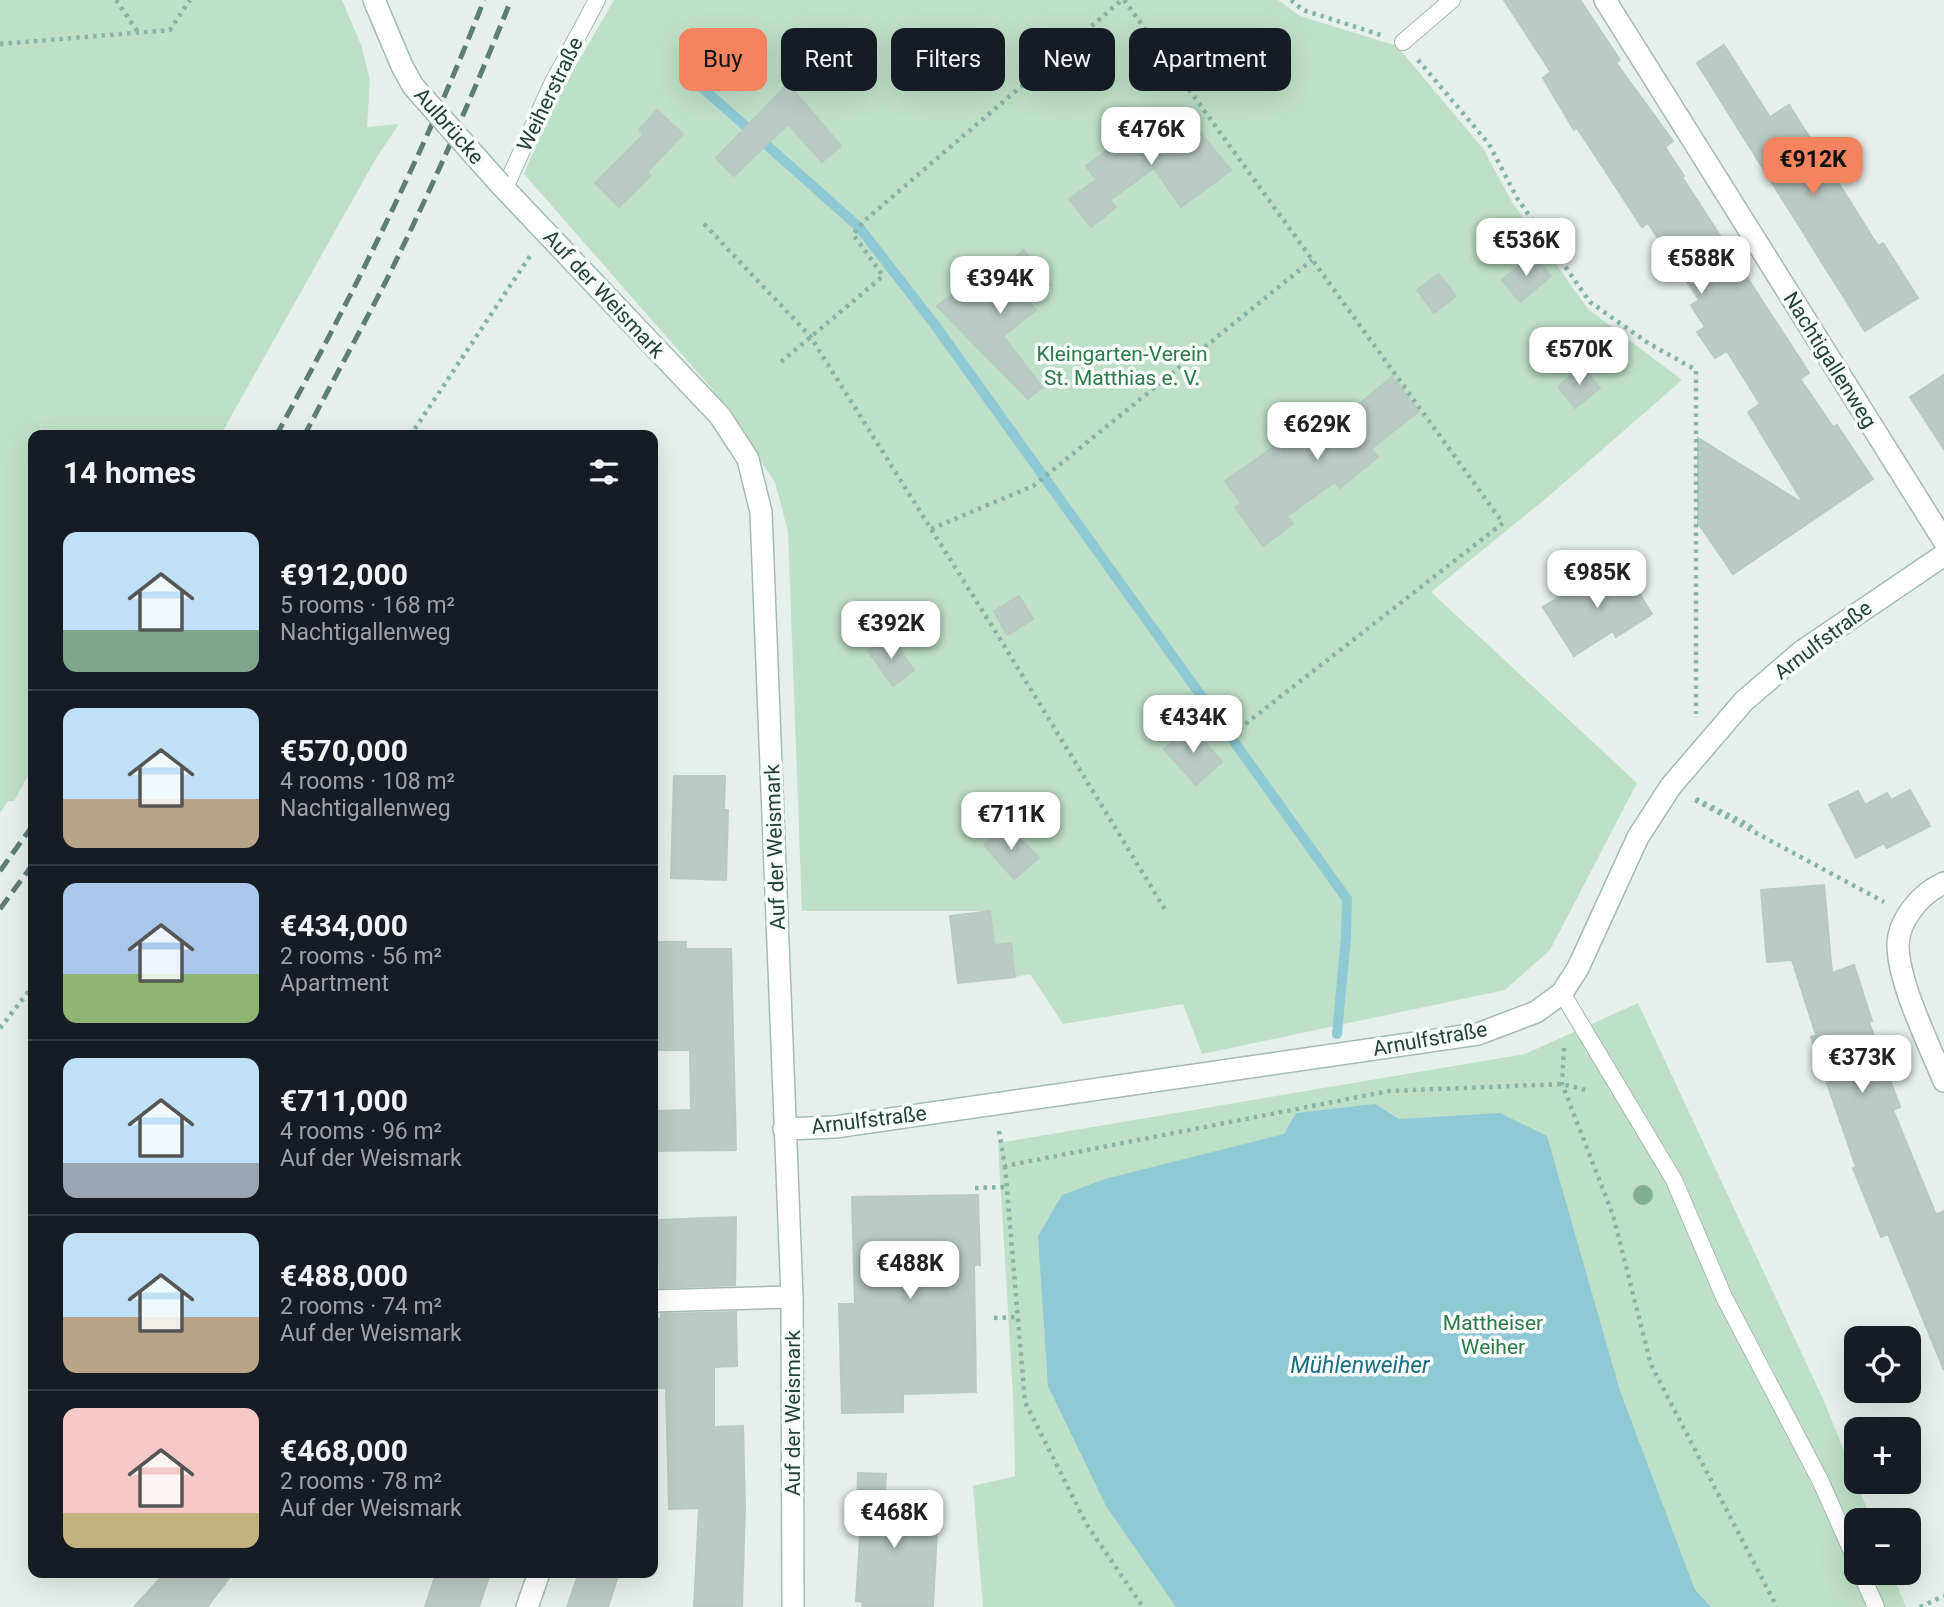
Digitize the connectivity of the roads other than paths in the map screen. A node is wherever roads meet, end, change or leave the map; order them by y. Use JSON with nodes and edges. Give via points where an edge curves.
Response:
{"nodes":[{"id":1,"x":597,"y":0,"type":"edge"},
{"id":2,"x":1452,"y":0,"type":"edge"},
{"id":3,"x":1605,"y":0,"type":"edge"},
{"id":4,"x":382,"y":5,"type":"edge"},
{"id":5,"x":1403,"y":42,"type":"road end"},
{"id":6,"x":503,"y":186,"type":"junction"},
{"id":7,"x":1944,"y":541,"type":"edge"},
{"id":8,"x":1944,"y":555,"type":"edge"},
{"id":9,"x":1944,"y":883,"type":"edge"},
{"id":10,"x":1562,"y":993,"type":"junction"},
{"id":11,"x":1944,"y":1081,"type":"edge"},
{"id":12,"x":784,"y":1129,"type":"junction"},
{"id":13,"x":792,"y":1297,"type":"junction"},
{"id":14,"x":658,"y":1301,"type":"edge"},
{"id":15,"x":1844,"y":1534,"type":"edge"},
{"id":16,"x":537,"y":1578,"type":"edge"},
{"id":17,"x":1867,"y":1585,"type":"edge"},
{"id":18,"x":527,"y":1607,"type":"edge"},
{"id":19,"x":793,"y":1607,"type":"edge"},
{"id":20,"x":1877,"y":1607,"type":"edge"}],
"edges":[{"from":1,"to":6,"type":"lane","name":"Weiherstraße"},
{"from":2,"to":5,"type":"lane"},
{"from":3,"to":7,"type":"street","name":"Nachtigallenweg"},
{"from":4,"to":6,"type":"street","name":"Aulbrücke","bridge":true,"via":[[401,66],[413,86]]},
{"from":6,"to":12,"type":"street","name":"Auf der Weismark","via":[[720,416],[748,458],[761,512]]},
{"from":8,"to":10,"type":"street","name":"Arnulfstraße","via":[[1801,652],[1715,732],[1671,786],[1638,837]]},
{"from":9,"to":11,"type":"street","via":[[1927,891],[1908,915],[1898,945],[1905,981]]},
{"from":10,"to":12,"type":"street","name":"Arnulfstraße","via":[[1536,1012],[1478,1034],[835,1127]]},
{"from":10,"to":15,"type":"lane","via":[[1674,1180],[1724,1297]]},
{"from":12,"to":13,"type":"street","name":"Auf der Weismark"},
{"from":13,"to":14,"type":"street"},
{"from":13,"to":19,"type":"street","name":"Auf der Weismark"},
{"from":16,"to":18,"type":"street"},
{"from":17,"to":20,"type":"lane"}]}
